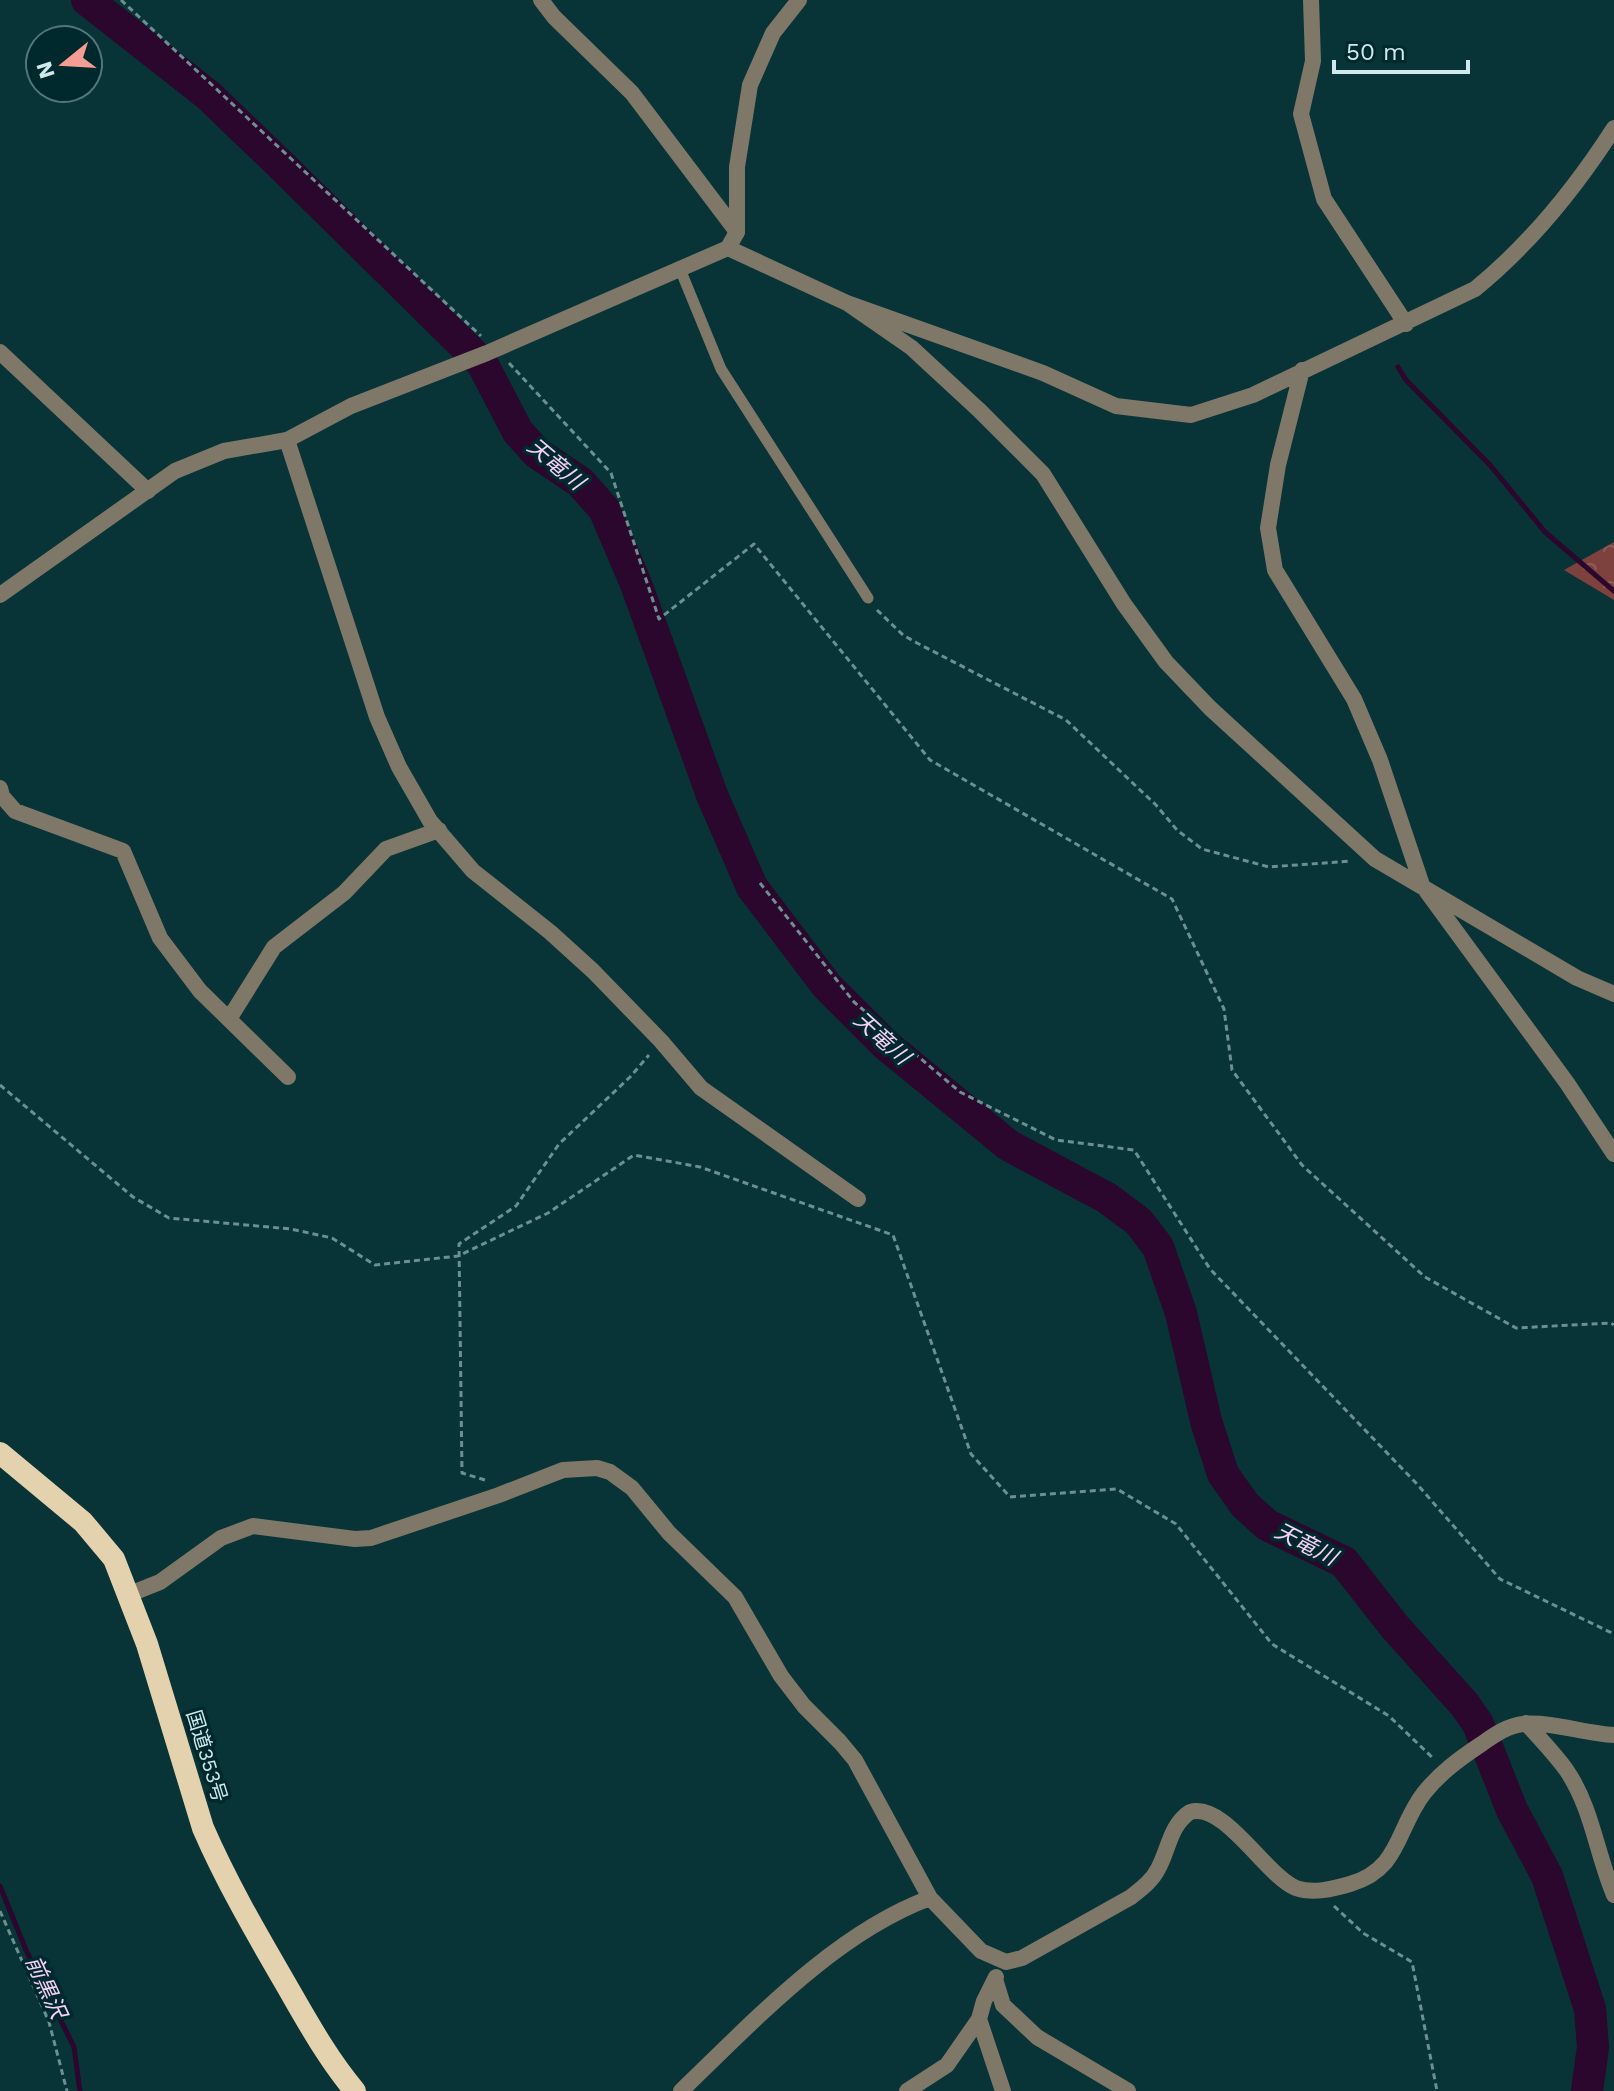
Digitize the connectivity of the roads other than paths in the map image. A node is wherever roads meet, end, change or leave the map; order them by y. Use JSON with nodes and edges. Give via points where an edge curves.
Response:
{"nodes":[{"id":1,"x":541,"y":0,"type":"edge"},
{"id":2,"x":799,"y":0,"type":"edge"},
{"id":3,"x":1311,"y":0,"type":"edge"},
{"id":4,"x":1614,"y":128,"type":"edge"},
{"id":5,"x":737,"y":232,"type":"junction"},
{"id":6,"x":728,"y":248,"type":"junction"},
{"id":7,"x":680,"y":269,"type":"junction"},
{"id":8,"x":847,"y":303,"type":"junction"},
{"id":9,"x":1406,"y":324,"type":"junction"},
{"id":10,"x":0,"y":352,"type":"edge"},
{"id":11,"x":1302,"y":370,"type":"junction"},
{"id":12,"x":287,"y":440,"type":"junction"},
{"id":13,"x":148,"y":491,"type":"junction"},
{"id":14,"x":0,"y":595,"type":"edge"},
{"id":15,"x":868,"y":598,"type":"road end"},
{"id":16,"x":0,"y":788,"type":"edge"},
{"id":17,"x":439,"y":830,"type":"junction"},
{"id":18,"x":1422,"y":885,"type":"junction"},
{"id":19,"x":1614,"y":994,"type":"edge"},
{"id":20,"x":229,"y":1019,"type":"junction"},
{"id":21,"x":288,"y":1077,"type":"dead end"},
{"id":22,"x":1614,"y":1154,"type":"edge"},
{"id":23,"x":858,"y":1199,"type":"dead end"},
{"id":24,"x":0,"y":1453,"type":"edge"},
{"id":25,"x":130,"y":1594,"type":"junction"},
{"id":26,"x":1526,"y":1723,"type":"junction"},
{"id":27,"x":1614,"y":1735,"type":"edge"},
{"id":28,"x":1614,"y":1895,"type":"edge"},
{"id":29,"x":930,"y":1898,"type":"junction"},
{"id":30,"x":1006,"y":1962,"type":"junction"},
{"id":31,"x":995,"y":1979,"type":"junction"},
{"id":32,"x":979,"y":2019,"type":"junction"},
{"id":33,"x":355,"y":2091,"type":"edge"},
{"id":34,"x":681,"y":2091,"type":"edge"},
{"id":35,"x":907,"y":2091,"type":"edge"},
{"id":36,"x":1003,"y":2091,"type":"edge"},
{"id":37,"x":1128,"y":2091,"type":"edge"}],
"edges":[{"from":1,"to":5,"type":"street","via":[[632,93]]},
{"from":2,"to":5,"type":"street","via":[[773,33],[750,85],[737,167]]},
{"from":3,"to":9,"type":"street","via":[[1313,61],[1301,114],[1324,199]]},
{"from":4,"to":9,"type":"street","via":[[1590,165],[1507,263],[1475,289]]},
{"from":5,"to":6,"type":"street"},
{"from":6,"to":7,"type":"street"},
{"from":6,"to":8,"type":"street"},
{"from":7,"to":12,"type":"street","via":[[351,406]]},
{"from":7,"to":15,"type":"lane","via":[[721,369]]},
{"from":8,"to":11,"type":"street","via":[[1043,373],[1116,406],[1191,415],[1253,395]]},
{"from":8,"to":18,"type":"street","via":[[912,348],[1043,474],[1124,604],[1166,662],[1210,708],[1375,859]]},
{"from":9,"to":11,"type":"street"},
{"from":10,"to":13,"type":"street"},
{"from":11,"to":18,"type":"street","via":[[1268,528],[1275,570],[1354,699]]},
{"from":12,"to":13,"type":"street","via":[[224,451],[175,471]]},
{"from":12,"to":17,"type":"street","via":[[377,717],[399,767]]},
{"from":13,"to":14,"type":"street"},
{"from":16,"to":20,"type":"street","via":[[15,811],[123,851],[160,938]]},
{"from":17,"to":20,"type":"street","via":[[386,849],[344,893],[274,947]]},
{"from":17,"to":23,"type":"street","via":[[473,871],[561,942],[701,1088]]},
{"from":18,"to":19,"type":"street","via":[[1577,978]]},
{"from":18,"to":22,"type":"street"},
{"from":20,"to":21,"type":"street"},
{"from":24,"to":25,"type":"highway","name":"国道353号","via":[[83,1522],[114,1559]]},
{"from":25,"to":29,"type":"street","via":[[160,1582],[221,1538],[253,1526],[371,1538],[563,1470],[610,1472],[632,1488],[669,1533],[735,1597],[781,1676],[855,1760]]},
{"from":25,"to":33,"type":"highway","name":"国道353号","via":[[214,1853],[314,2034]]},
{"from":26,"to":27,"type":"street"},
{"from":26,"to":28,"type":"street","via":[[1568,1773]]},
{"from":26,"to":30,"type":"street","via":[[1503,1730],[1450,1766],[1422,1795],[1383,1867],[1358,1881],[1310,1891],[1286,1882],[1236,1831],[1197,1810],[1175,1826],[1147,1885],[1022,1958]]},
{"from":29,"to":30,"type":"street","via":[[981,1951]]},
{"from":29,"to":34,"type":"street","via":[[862,1932],[804,1977]]},
{"from":30,"to":31,"type":"street"},
{"from":31,"to":32,"type":"street"},
{"from":31,"to":37,"type":"street","via":[[1003,2005],[1037,2037]]},
{"from":32,"to":35,"type":"street","via":[[947,2065]]},
{"from":32,"to":36,"type":"street"}]}
